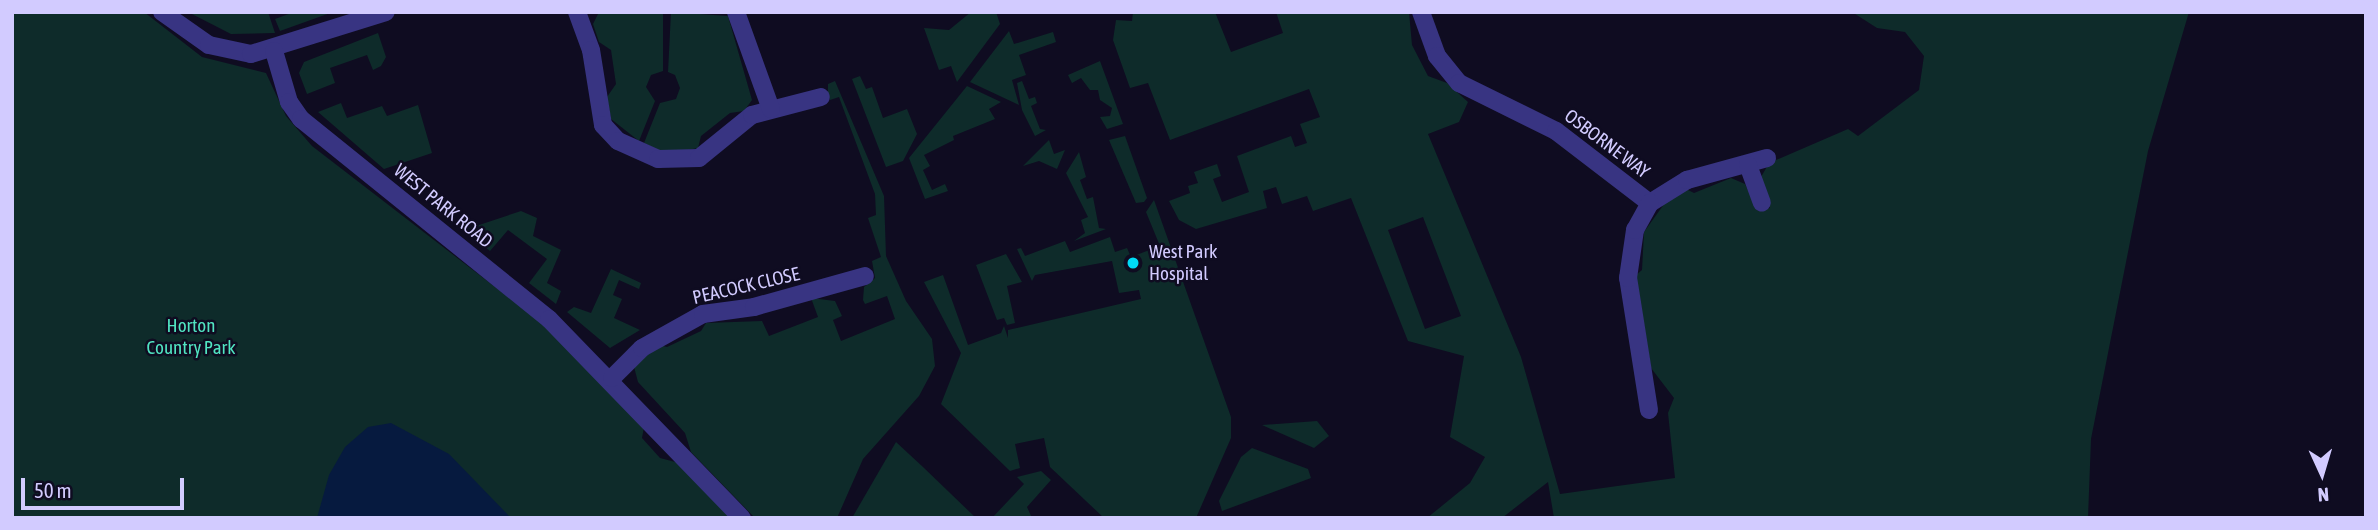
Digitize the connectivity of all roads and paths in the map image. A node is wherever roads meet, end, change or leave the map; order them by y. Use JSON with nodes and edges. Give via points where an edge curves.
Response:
{"nodes":[{"id":1,"x":162,"y":12,"type":"edge"},
{"id":2,"x":386,"y":12,"type":"edge"},
{"id":3,"x":577,"y":12,"type":"edge"},
{"id":4,"x":736,"y":12,"type":"edge"},
{"id":5,"x":1421,"y":12,"type":"edge"},
{"id":6,"x":274,"y":51,"type":"junction"},
{"id":7,"x":821,"y":97,"type":"dead end"},
{"id":8,"x":771,"y":109,"type":"junction"},
{"id":9,"x":1767,"y":158,"type":"dead end"},
{"id":10,"x":1748,"y":165,"type":"junction"},
{"id":11,"x":1650,"y":203,"type":"junction"},
{"id":12,"x":1762,"y":203,"type":"dead end"},
{"id":13,"x":865,"y":276,"type":"dead end"},
{"id":14,"x":612,"y":378,"type":"junction"},
{"id":15,"x":1649,"y":410,"type":"dead end"},
{"id":16,"x":742,"y":518,"type":"edge"}],
"edges":[{"from":1,"to":6,"type":"street","via":[[221,50]]},
{"from":2,"to":6,"type":"street"},
{"from":3,"to":8,"type":"street","via":[[593,62],[601,120],[625,144],[664,161],[692,160],[745,120]]},
{"from":4,"to":8,"type":"street"},
{"from":5,"to":11,"type":"street","name":"OSBORNE WAY","via":[[1437,55],[1459,83],[1556,131]]},
{"from":6,"to":14,"type":"street","name":"WEST PARK ROAD","via":[[287,96],[301,119],[549,319]]},
{"from":7,"to":8,"type":"street"},
{"from":9,"to":10,"type":"street","name":"OSBORNE WAY"},
{"from":10,"to":11,"type":"street","name":"OSBORNE WAY","via":[[1687,180]]},
{"from":10,"to":12,"type":"street"},
{"from":11,"to":15,"type":"street","via":[[1632,239],[1628,278]]},
{"from":13,"to":14,"type":"street","name":"PEACOCK CLOSE","via":[[754,307],[703,314],[642,348]]},
{"from":14,"to":16,"type":"street","name":"WEST PARK ROAD"}]}
